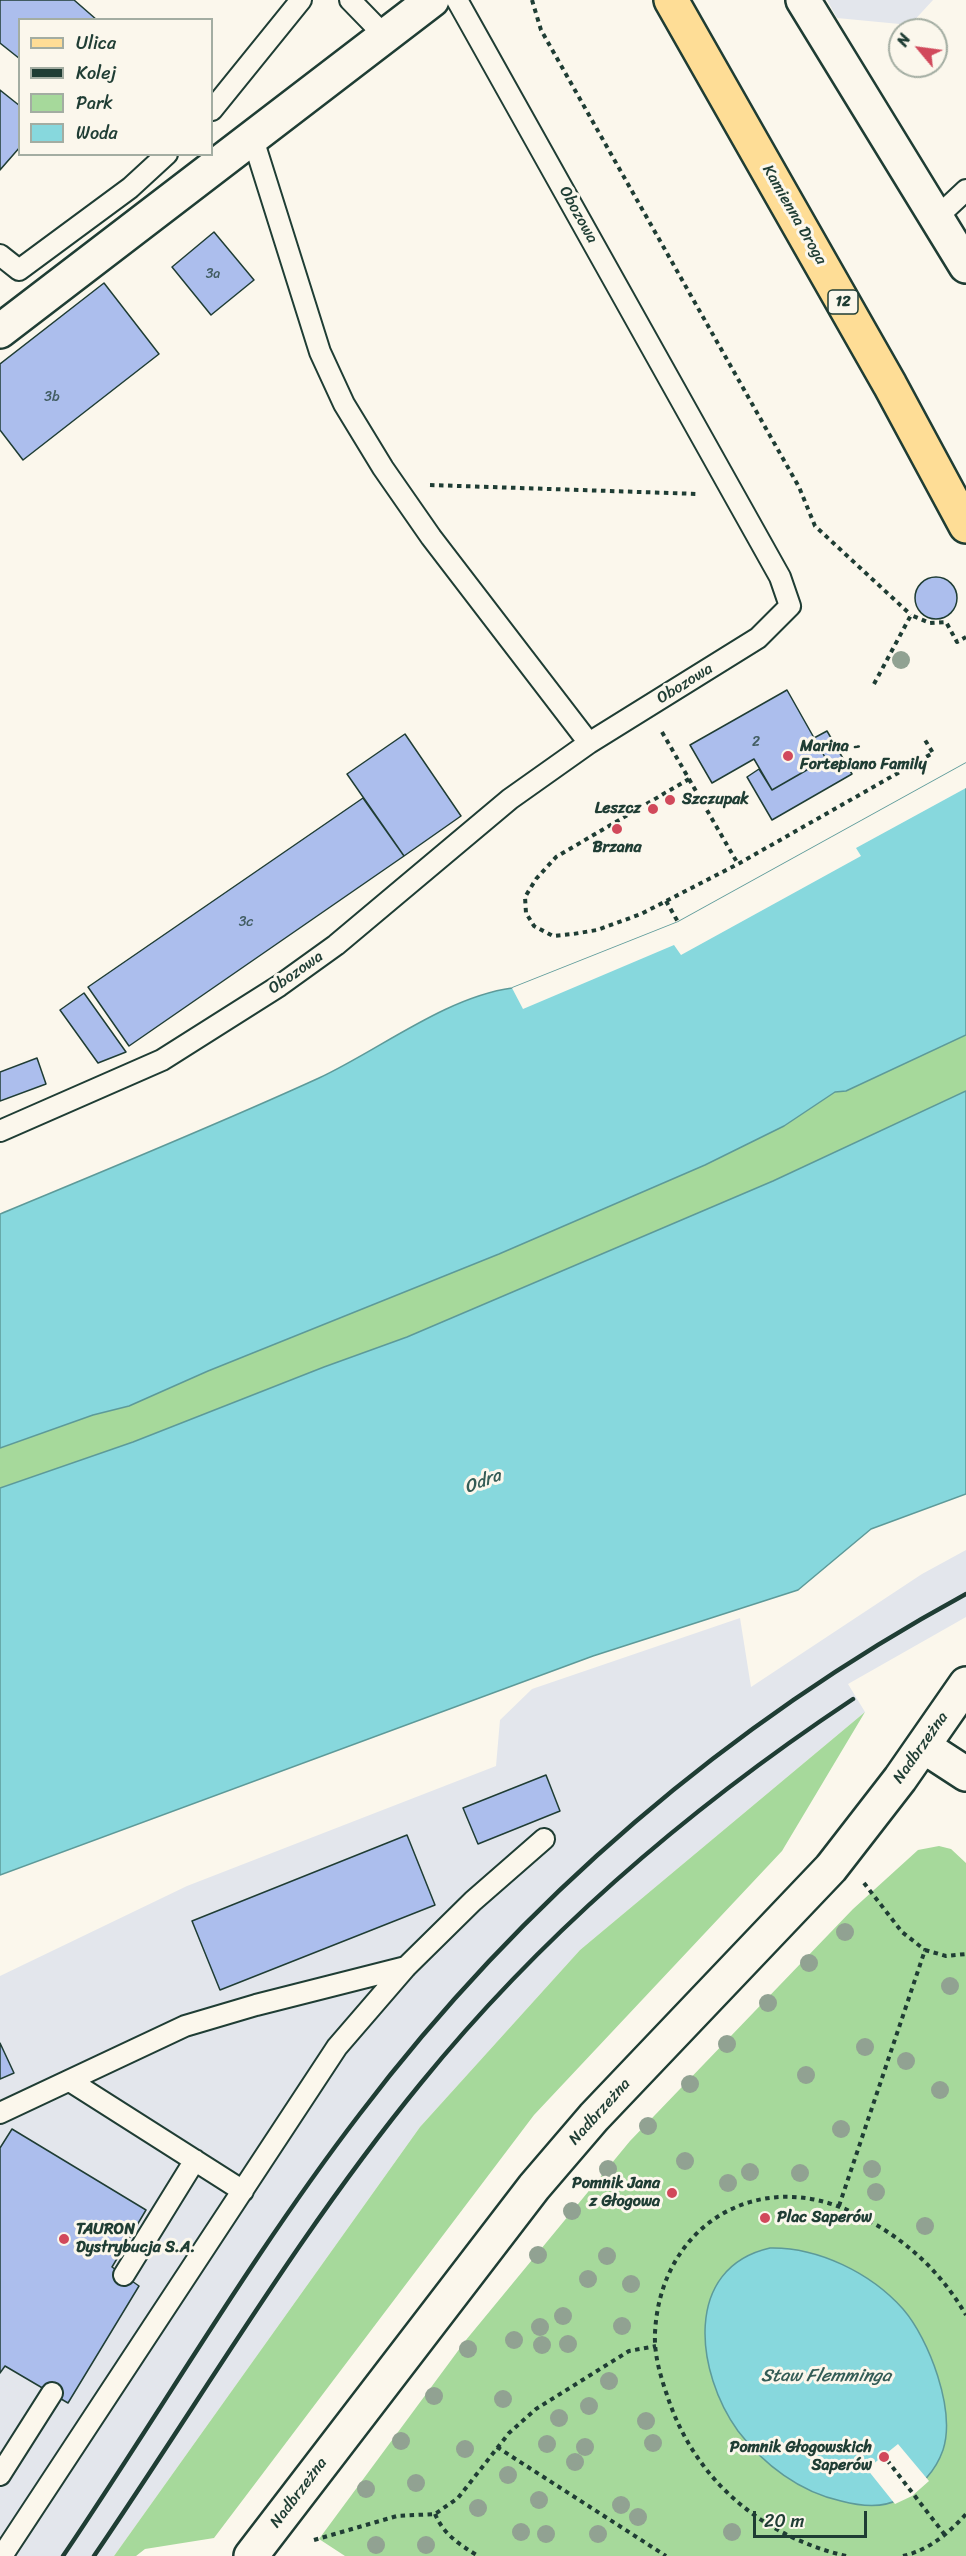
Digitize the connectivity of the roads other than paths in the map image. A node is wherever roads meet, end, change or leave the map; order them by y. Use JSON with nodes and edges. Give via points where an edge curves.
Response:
{"nodes":[{"id":1,"x":301,"y":0,"type":"edge"},
{"id":2,"x":350,"y":0,"type":"edge"},
{"id":3,"x":432,"y":0,"type":"edge"},
{"id":4,"x":457,"y":0,"type":"edge"},
{"id":5,"x":671,"y":0,"type":"edge"},
{"id":6,"x":803,"y":0,"type":"edge"},
{"id":7,"x":386,"y":36,"type":"junction"},
{"id":8,"x":213,"y":109,"type":"edge"},
{"id":9,"x":253,"y":139,"type":"junction"},
{"id":10,"x":165,"y":156,"type":"edge"},
{"id":11,"x":966,"y":190,"type":"edge"},
{"id":12,"x":935,"y":219,"type":"junction"},
{"id":13,"x":0,"y":255,"type":"edge"},
{"id":14,"x":966,"y":266,"type":"edge"},
{"id":15,"x":0,"y":332,"type":"edge"},
{"id":16,"x":966,"y":526,"type":"edge"},
{"id":17,"x":589,"y":743,"type":"junction"},
{"id":18,"x":0,"y":1131,"type":"edge"},
{"id":19,"x":966,"y":1684,"type":"edge"},
{"id":20,"x":924,"y":1746,"type":"junction"},
{"id":21,"x":966,"y":1774,"type":"edge"},
{"id":22,"x":544,"y":1839,"type":"dead end"},
{"id":23,"x":406,"y":1967,"type":"junction"},
{"id":24,"x":70,"y":2081,"type":"junction"},
{"id":25,"x":0,"y":2113,"type":"edge"},
{"id":26,"x":195,"y":2160,"type":"junction"},
{"id":27,"x":243,"y":2191,"type":"junction"},
{"id":28,"x":124,"y":2275,"type":"dead end"},
{"id":29,"x":52,"y":2393,"type":"dead end"},
{"id":30,"x":0,"y":2475,"type":"edge"},
{"id":31,"x":259,"y":2554,"type":"edge"},
{"id":32,"x":2,"y":2556,"type":"edge"}],
"edges":[{"from":1,"to":8,"type":"lane"},
{"from":2,"to":7,"type":"lane"},
{"from":3,"to":7,"type":"street"},
{"from":4,"to":17,"type":"lane","name":"Obozowa","via":[[780,577],[790,606],[758,638]]},
{"from":5,"to":16,"type":"main road","name":"Kamienna Droga","number":"12"},
{"from":6,"to":12,"type":"street"},
{"from":7,"to":9,"type":"street"},
{"from":9,"to":15,"type":"street"},
{"from":9,"to":17,"type":"lane","via":[[320,352],[344,404],[394,484]]},
{"from":10,"to":13,"type":"lane","via":[[130,188],[19,270]]},
{"from":11,"to":12,"type":"lane"},
{"from":12,"to":14,"type":"street"},
{"from":17,"to":18,"type":"lane","name":"Obozowa","via":[[510,799],[336,945],[279,986],[162,1060]]},
{"from":19,"to":20,"type":"street","name":"Nadbrzeżna"},
{"from":20,"to":21,"type":"street"},
{"from":20,"to":31,"type":"street","name":"Nadbrzeżna","via":[[831,1868],[594,2117],[534,2187]]},
{"from":22,"to":23,"type":"lane"},
{"from":23,"to":24,"type":"lane","via":[[185,2026]]},
{"from":23,"to":27,"type":"lane","via":[[337,2047]]},
{"from":24,"to":25,"type":"lane"},
{"from":24,"to":26,"type":"lane"},
{"from":26,"to":27,"type":"lane"},
{"from":26,"to":28,"type":"lane"},
{"from":27,"to":32,"type":"lane"},
{"from":29,"to":30,"type":"lane"}]}
